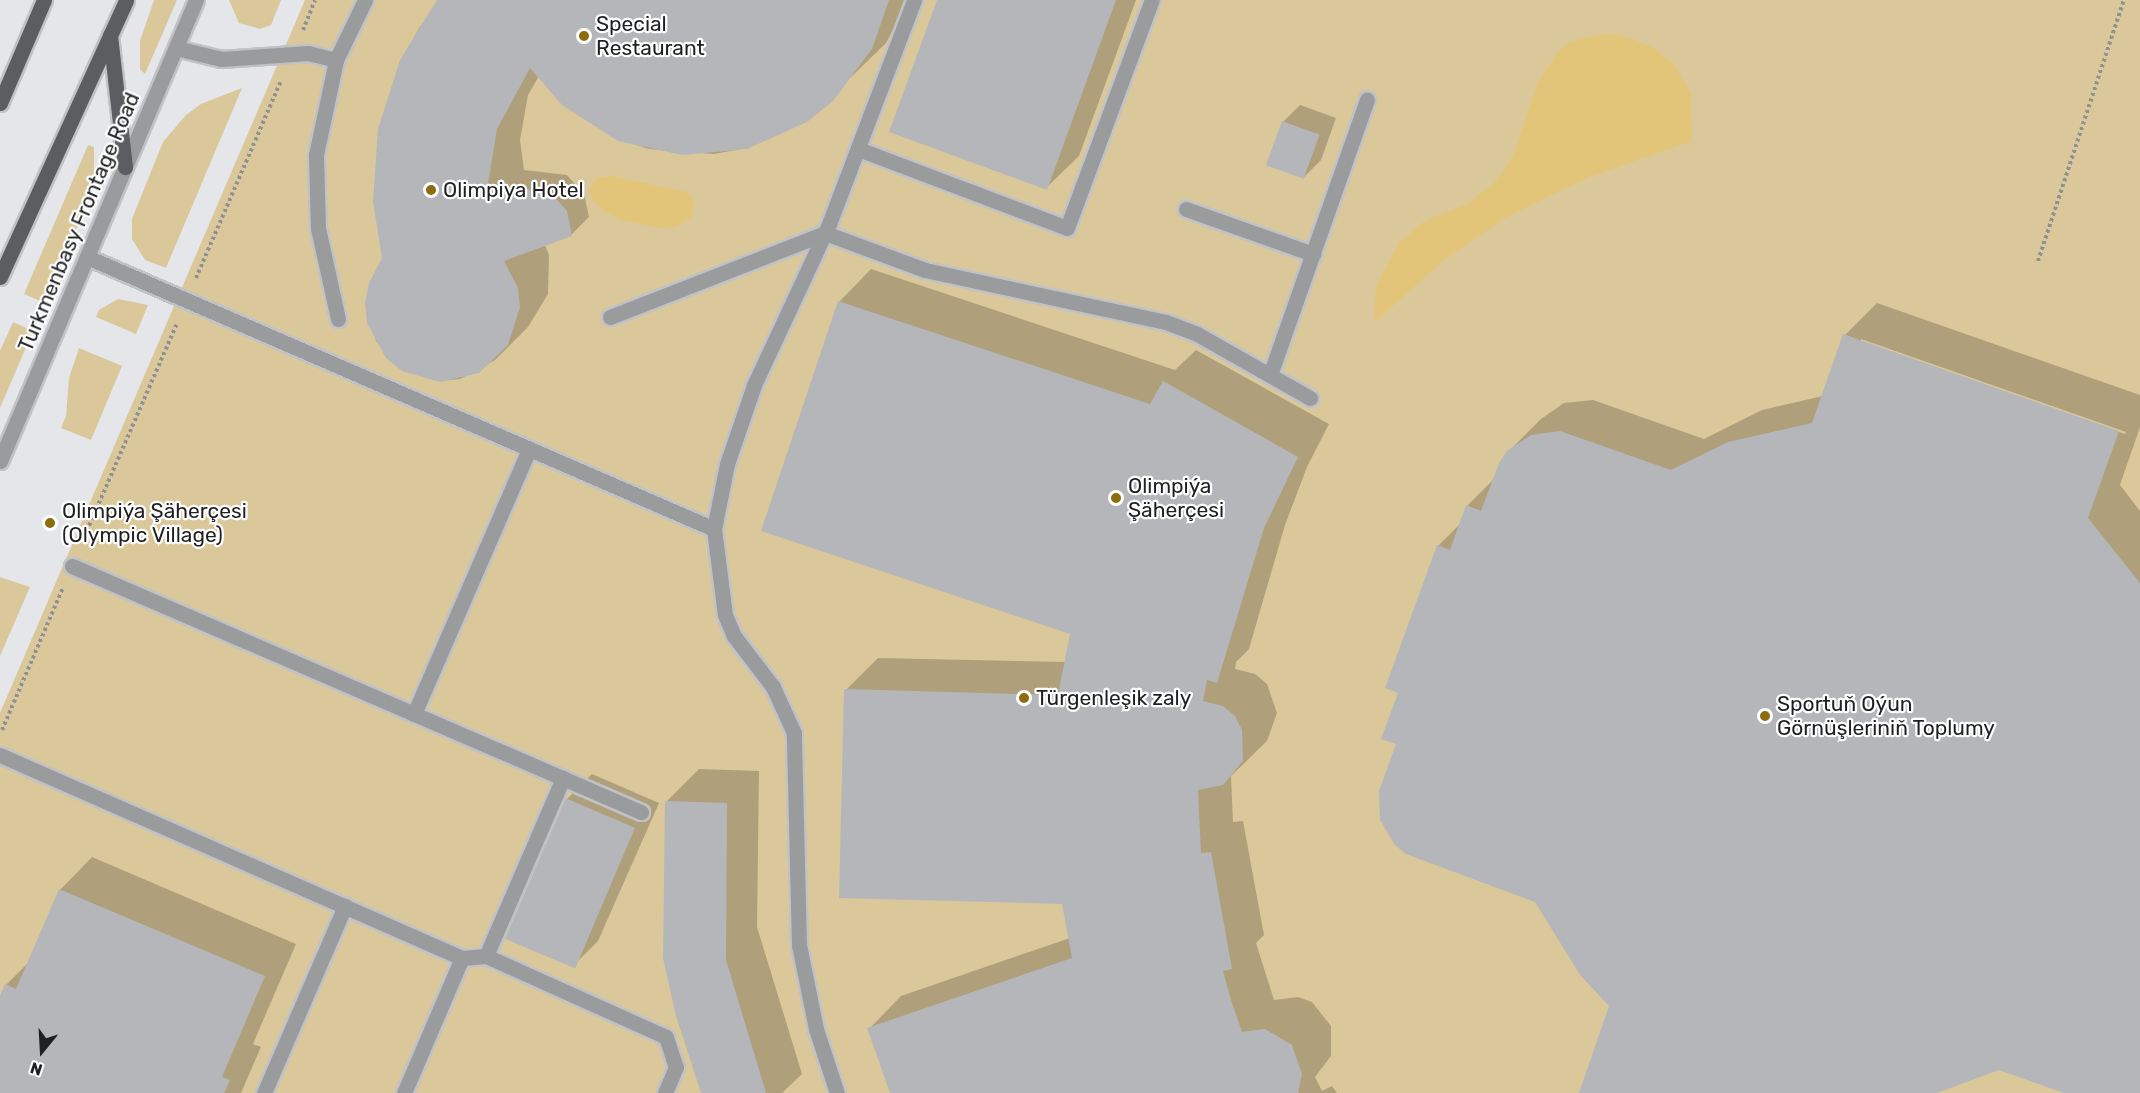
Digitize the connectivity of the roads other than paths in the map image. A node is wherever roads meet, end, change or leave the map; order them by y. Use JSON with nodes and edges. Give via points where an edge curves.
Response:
{"nodes":[{"id":1,"x":44,"y":0,"type":"edge"},
{"id":2,"x":126,"y":0,"type":"edge"},
{"id":3,"x":196,"y":0,"type":"edge"},
{"id":4,"x":365,"y":0,"type":"edge"},
{"id":5,"x":914,"y":0,"type":"edge"},
{"id":6,"x":1152,"y":0,"type":"edge"},
{"id":7,"x":110,"y":35,"type":"junction"},
{"id":8,"x":176,"y":48,"type":"junction"},
{"id":9,"x":336,"y":60,"type":"junction"},
{"id":10,"x":1367,"y":100,"type":"dead end"},
{"id":11,"x":0,"y":103,"type":"edge"},
{"id":12,"x":858,"y":149,"type":"junction"},
{"id":13,"x":125,"y":167,"type":"junction"},
{"id":14,"x":1186,"y":209,"type":"dead end"},
{"id":15,"x":825,"y":233,"type":"junction"},
{"id":16,"x":1312,"y":254,"type":"junction"},
{"id":17,"x":87,"y":257,"type":"junction"},
{"id":18,"x":0,"y":277,"type":"edge"},
{"id":19,"x":610,"y":317,"type":"dead end"},
{"id":20,"x":338,"y":319,"type":"dead end"},
{"id":21,"x":1270,"y":375,"type":"junction"},
{"id":22,"x":1310,"y":398,"type":"dead end"},
{"id":23,"x":530,"y":449,"type":"junction"},
{"id":24,"x":0,"y":461,"type":"edge"},
{"id":25,"x":714,"y":529,"type":"junction"},
{"id":26,"x":72,"y":566,"type":"road end"},
{"id":27,"x":414,"y":714,"type":"junction"},
{"id":28,"x":0,"y":755,"type":"edge"},
{"id":29,"x":563,"y":778,"type":"junction"},
{"id":30,"x":641,"y":812,"type":"dead end"},
{"id":31,"x":345,"y":906,"type":"junction"},
{"id":32,"x":486,"y":956,"type":"junction"},
{"id":33,"x":462,"y":958,"type":"junction"},
{"id":34,"x":264,"y":1093,"type":"edge"},
{"id":35,"x":404,"y":1093,"type":"edge"},
{"id":36,"x":665,"y":1093,"type":"edge"},
{"id":37,"x":837,"y":1093,"type":"edge"}],
"edges":[{"from":1,"to":11,"type":"main road"},
{"from":2,"to":7,"type":"main road"},
{"from":3,"to":8,"type":"street","name":"Turkmenbasy Frontage Road"},
{"from":4,"to":9,"type":"street"},
{"from":5,"to":12,"type":"street"},
{"from":6,"to":12,"type":"street","via":[[1067,228]]},
{"from":7,"to":13,"type":"main road"},
{"from":7,"to":18,"type":"main road"},
{"from":8,"to":9,"type":"street","via":[[221,59],[292,54]]},
{"from":8,"to":13,"type":"street","name":"Turkmenbasy Frontage Road"},
{"from":9,"to":20,"type":"street","via":[[320,129],[315,183],[318,228]]},
{"from":10,"to":16,"type":"street"},
{"from":12,"to":15,"type":"street"},
{"from":13,"to":17,"type":"street","name":"Turkmenbasy Frontage Road"},
{"from":14,"to":16,"type":"street"},
{"from":15,"to":19,"type":"street"},
{"from":15,"to":21,"type":"street","via":[[925,270],[1166,322],[1197,334]]},
{"from":15,"to":25,"type":"street","via":[[754,385],[727,464]]},
{"from":16,"to":21,"type":"street"},
{"from":17,"to":23,"type":"street"},
{"from":17,"to":24,"type":"street","name":"Turkmenbasy Frontage Road"},
{"from":21,"to":22,"type":"street"},
{"from":23,"to":25,"type":"street"},
{"from":23,"to":27,"type":"street"},
{"from":25,"to":37,"type":"street","via":[[725,615],[734,636],[773,687],[794,733],[799,945],[816,1029]]},
{"from":26,"to":27,"type":"street"},
{"from":27,"to":29,"type":"street"},
{"from":28,"to":31,"type":"street"},
{"from":29,"to":30,"type":"street"},
{"from":29,"to":32,"type":"street"},
{"from":31,"to":33,"type":"street"},
{"from":31,"to":34,"type":"street"},
{"from":32,"to":33,"type":"street"},
{"from":32,"to":36,"type":"street","via":[[666,1037],[676,1067]]},
{"from":33,"to":35,"type":"street"}]}
